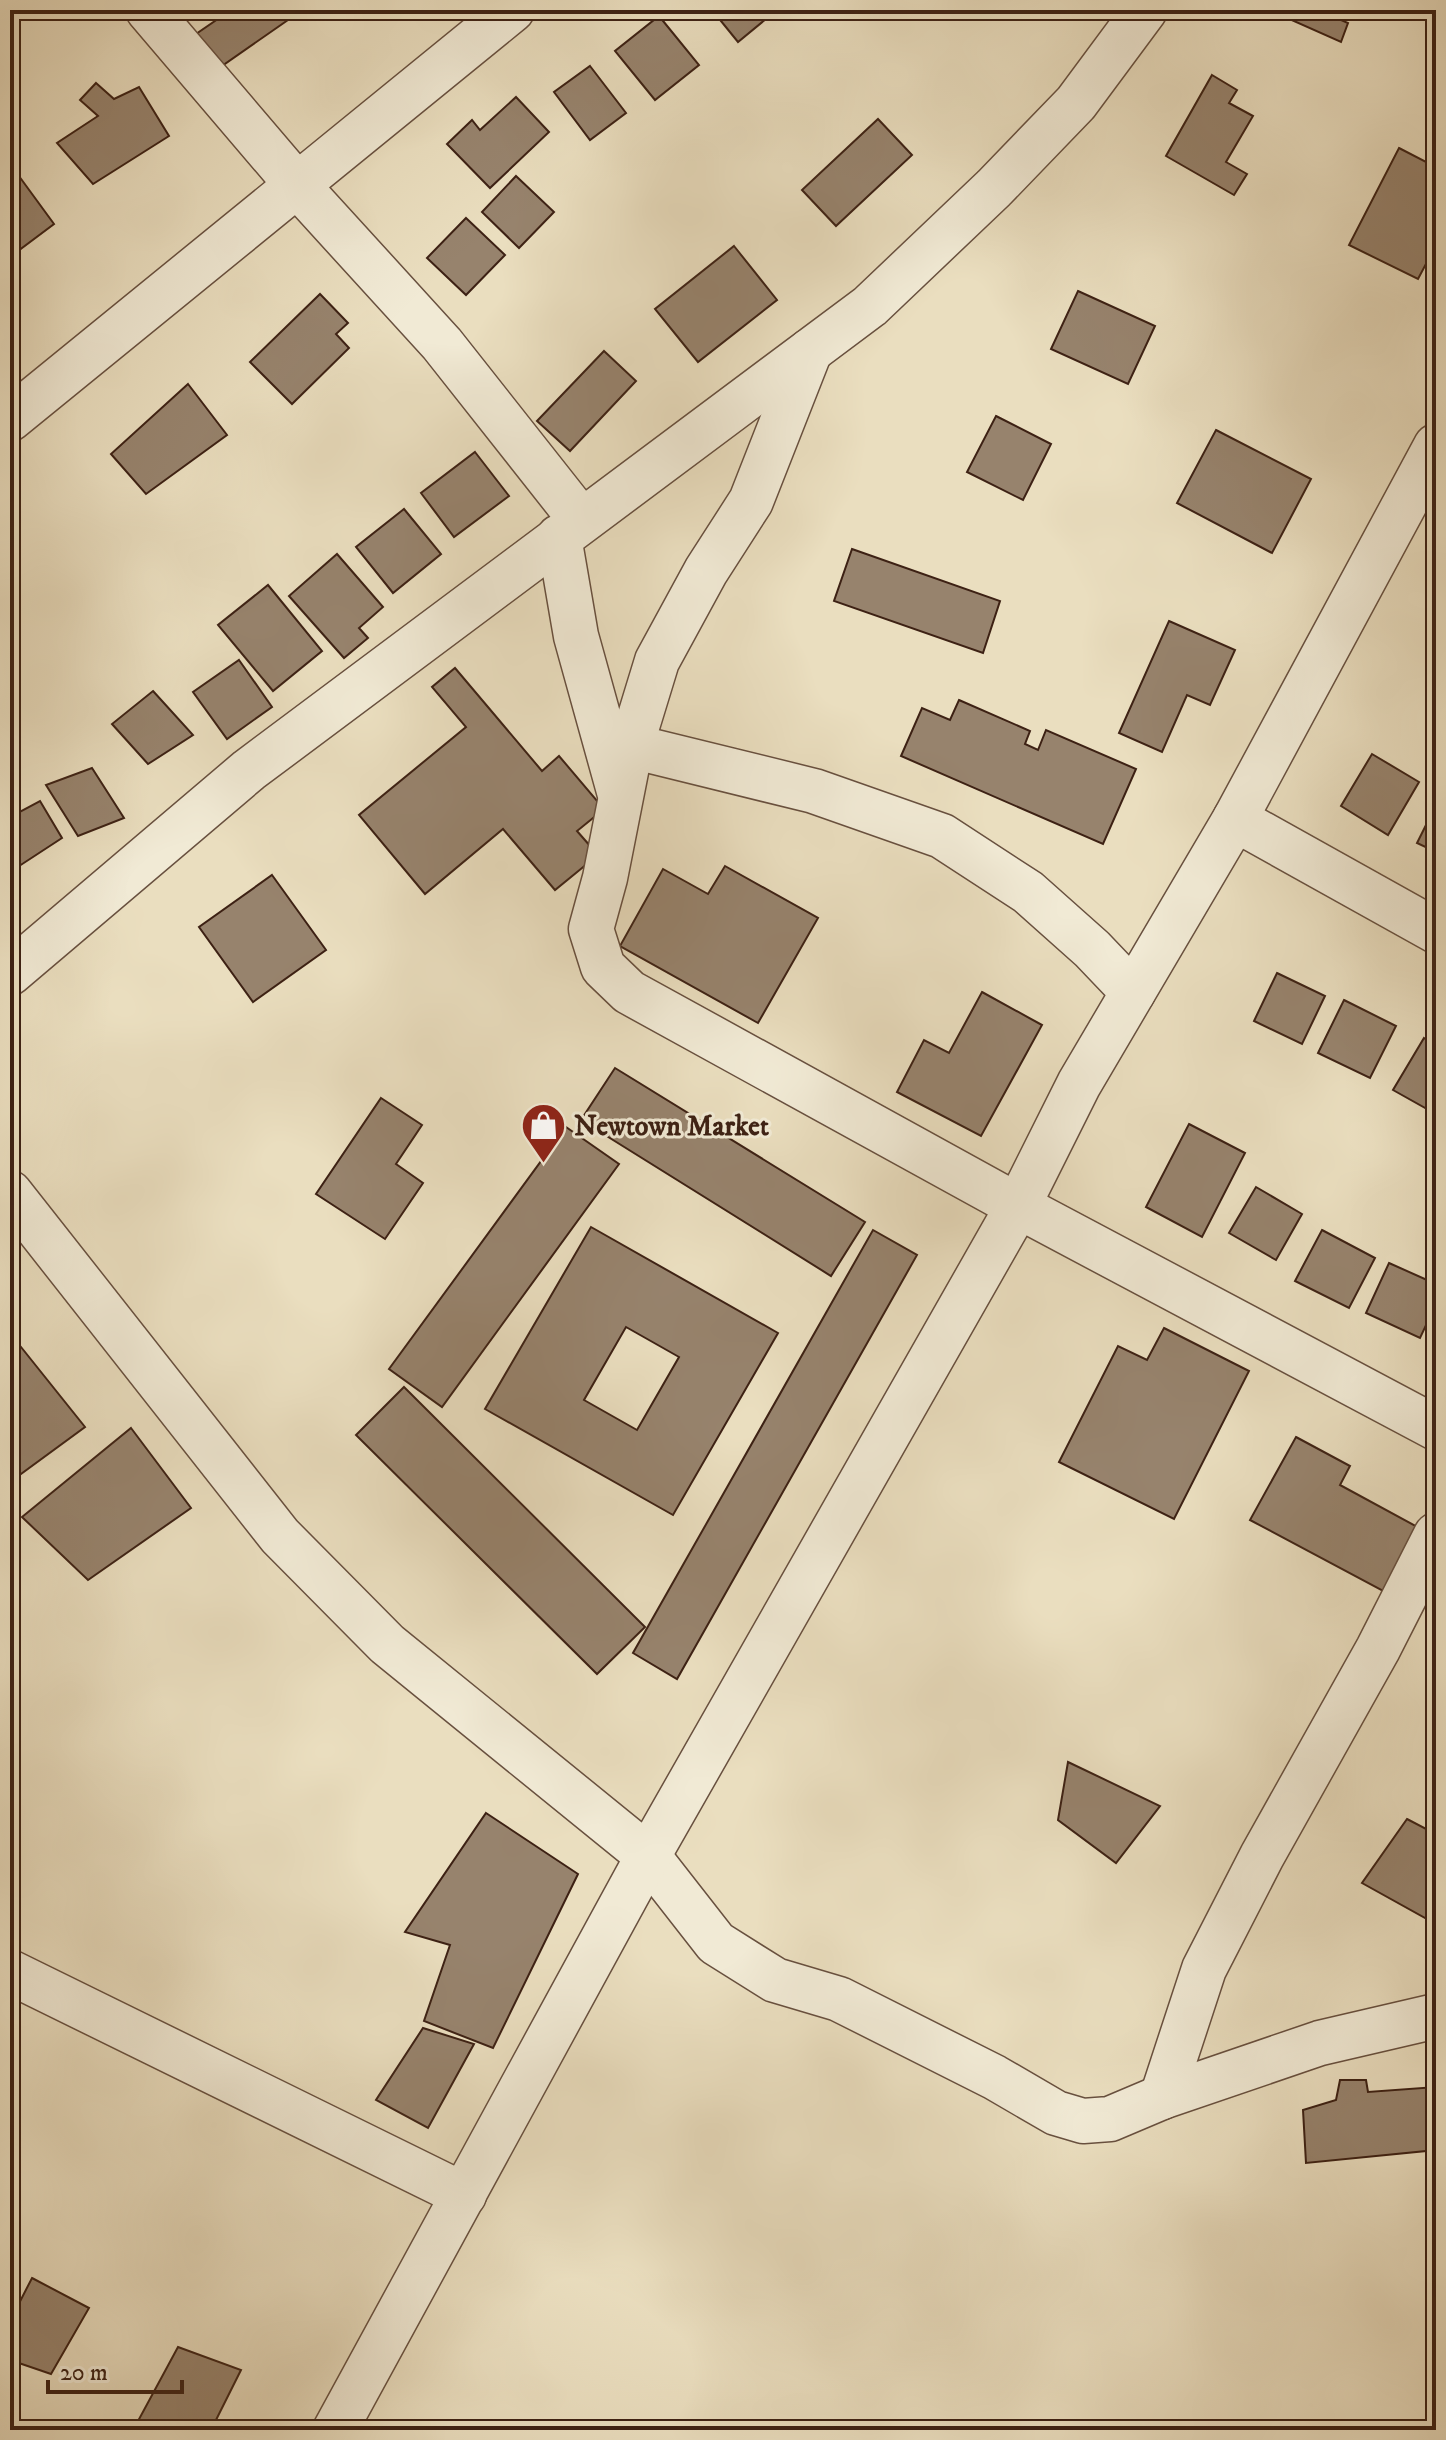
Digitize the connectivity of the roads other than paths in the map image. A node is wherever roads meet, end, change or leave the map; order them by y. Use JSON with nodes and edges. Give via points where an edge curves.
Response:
{"nodes":[{"id":1,"x":148,"y":10,"type":"edge"},
{"id":2,"x":512,"y":10,"type":"edge"},
{"id":3,"x":1145,"y":10,"type":"edge"},
{"id":4,"x":298,"y":186,"type":"junction"},
{"id":5,"x":810,"y":351,"type":"junction"},
{"id":6,"x":10,"y":419,"type":"edge"},
{"id":7,"x":1436,"y":446,"type":"edge"},
{"id":8,"x":570,"y":528,"type":"junction"},
{"id":9,"x":631,"y":746,"type":"junction"},
{"id":10,"x":621,"y":798,"type":"junction"},
{"id":11,"x":1235,"y":819,"type":"junction"},
{"id":12,"x":1436,"y":931,"type":"edge"},
{"id":13,"x":10,"y":973,"type":"edge"},
{"id":14,"x":1133,"y":992,"type":"junction"},
{"id":15,"x":10,"y":1193,"type":"edge"},
{"id":16,"x":1018,"y":1206,"type":"junction"},
{"id":17,"x":1436,"y":1428,"type":"edge"},
{"id":18,"x":1436,"y":1535,"type":"edge"},
{"id":19,"x":648,"y":1856,"type":"junction"},
{"id":20,"x":10,"y":1972,"type":"edge"},
{"id":21,"x":1436,"y":2016,"type":"edge"},
{"id":22,"x":1162,"y":2097,"type":"junction"},
{"id":23,"x":464,"y":2195,"type":"junction"},
{"id":24,"x":335,"y":2430,"type":"edge"}],
"edges":[{"from":1,"to":4,"type":"street"},
{"from":2,"to":4,"type":"street"},
{"from":3,"to":5,"type":"street","via":[[1076,103],[994,188],[870,306]]},
{"from":4,"to":6,"type":"street"},
{"from":4,"to":8,"type":"street","via":[[442,344]]},
{"from":5,"to":8,"type":"street"},
{"from":5,"to":9,"type":"street","via":[[751,501],[657,661]]},
{"from":7,"to":11,"type":"street"},
{"from":8,"to":10,"type":"street","via":[[576,636]]},
{"from":8,"to":13,"type":"street","via":[[249,770]]},
{"from":9,"to":10,"type":"street"},
{"from":9,"to":14,"type":"street","via":[[814,791],[942,836],[1028,892]]},
{"from":10,"to":16,"type":"street","via":[[591,929],[603,967],[629,992]]},
{"from":11,"to":12,"type":"street"},
{"from":11,"to":14,"type":"street"},
{"from":14,"to":16,"type":"street","via":[[1079,1084]]},
{"from":15,"to":19,"type":"street","via":[[280,1536],[387,1644]]},
{"from":16,"to":17,"type":"street"},
{"from":16,"to":19,"type":"street"},
{"from":18,"to":22,"type":"street","via":[[1204,1969]]},
{"from":19,"to":22,"type":"street","via":[[716,1943],[775,1980],[839,1999],[1056,2113],[1083,2121],[1110,2119]]},
{"from":19,"to":23,"type":"street"},
{"from":20,"to":23,"type":"street"},
{"from":21,"to":22,"type":"street","via":[[1320,2043]]},
{"from":23,"to":24,"type":"street"}]}
